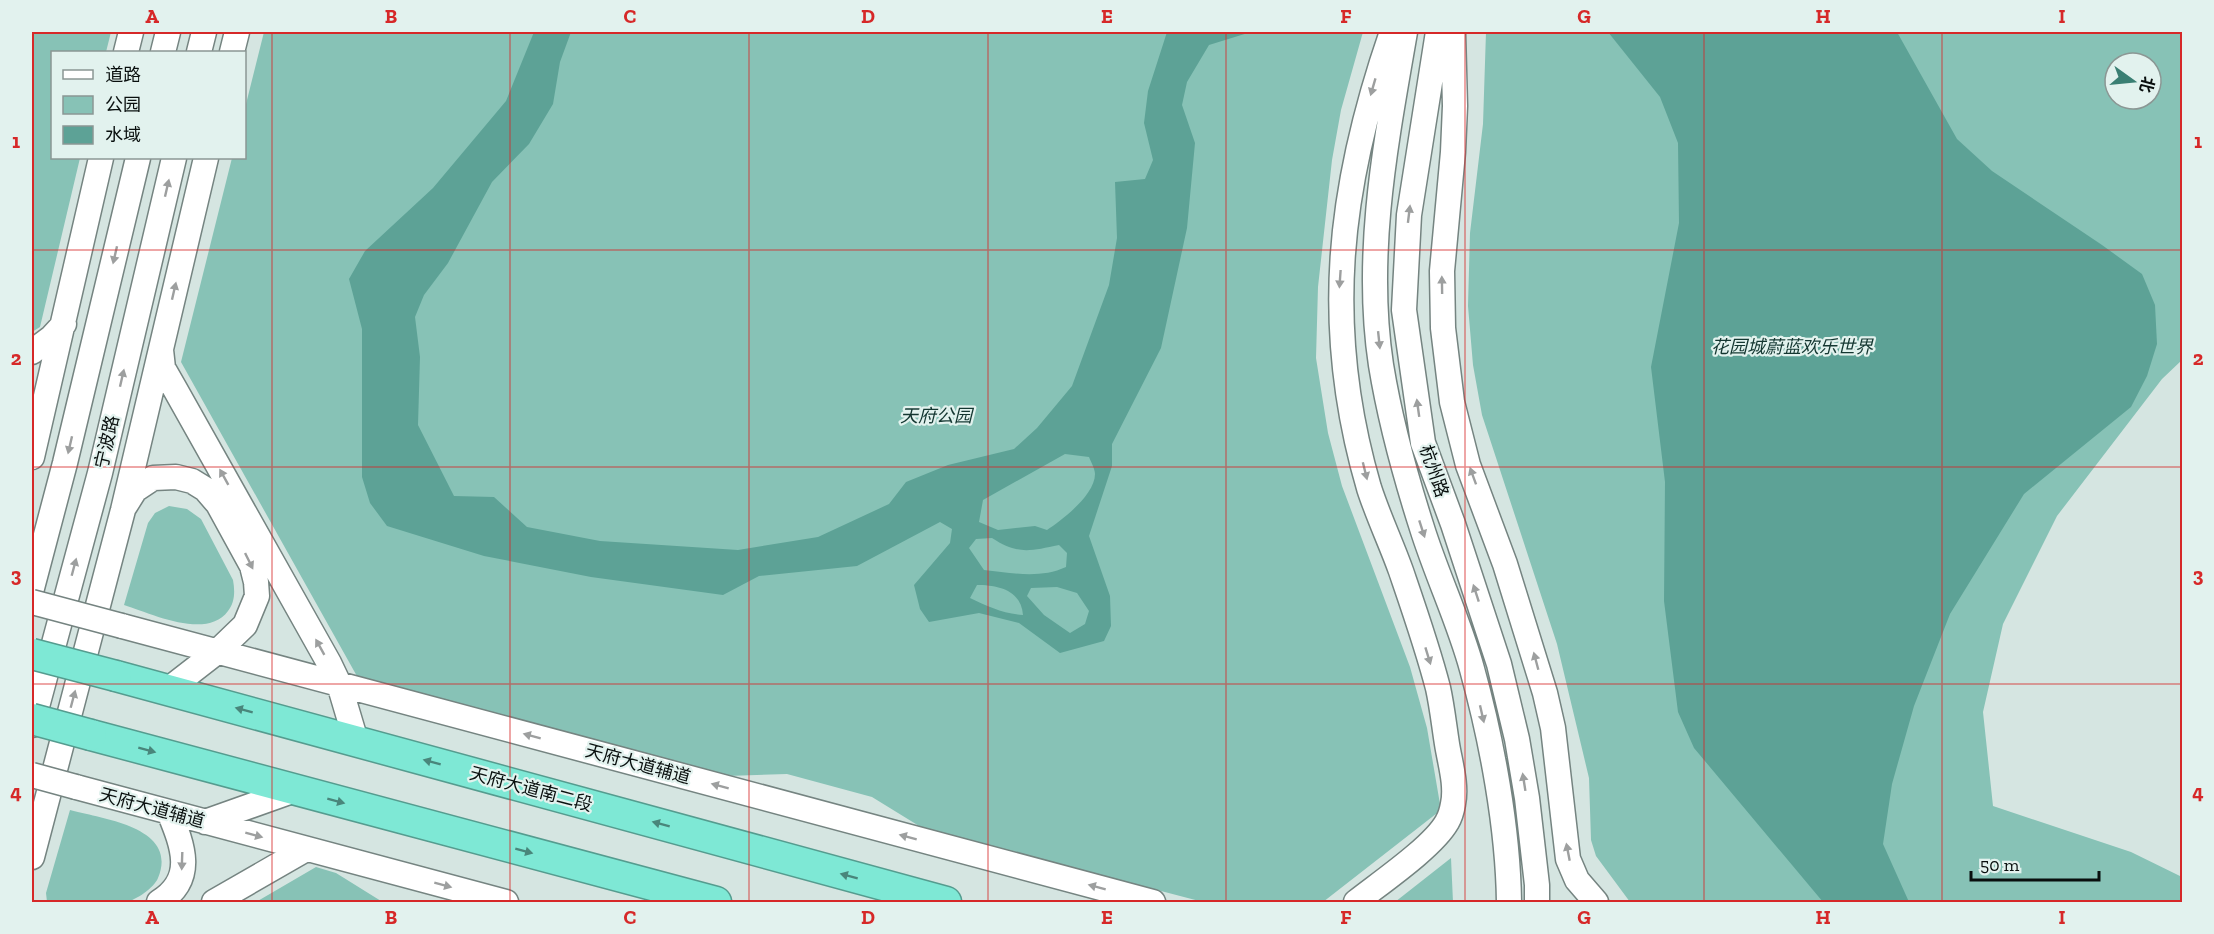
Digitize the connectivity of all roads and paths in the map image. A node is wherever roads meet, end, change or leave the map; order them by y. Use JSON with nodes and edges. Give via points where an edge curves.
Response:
{"nodes":[{"id":1,"x":131,"y":32,"type":"edge"},
{"id":2,"x":168,"y":32,"type":"edge"},
{"id":3,"x":204,"y":32,"type":"edge"},
{"id":4,"x":237,"y":32,"type":"edge"},
{"id":5,"x":1392,"y":32,"type":"edge"},
{"id":6,"x":1405,"y":32,"type":"edge"},
{"id":7,"x":1438,"y":32,"type":"edge"},
{"id":8,"x":1453,"y":32,"type":"edge"},
{"id":9,"x":126,"y":51,"type":"edge"},
{"id":10,"x":163,"y":51,"type":"edge"},
{"id":11,"x":199,"y":51,"type":"edge"},
{"id":12,"x":231,"y":51,"type":"edge"},
{"id":13,"x":101,"y":159,"type":"edge"},
{"id":14,"x":138,"y":159,"type":"edge"},
{"id":15,"x":174,"y":159,"type":"edge"},
{"id":16,"x":206,"y":159,"type":"edge"},
{"id":17,"x":64,"y":324,"type":"junction"},
{"id":18,"x":160,"y":348,"type":"junction"},
{"id":19,"x":32,"y":352,"type":"edge"},
{"id":20,"x":32,"y":458,"type":"edge"},
{"id":21,"x":123,"y":510,"type":"junction"},
{"id":22,"x":32,"y":588,"type":"edge"},
{"id":23,"x":32,"y":602,"type":"edge"},
{"id":24,"x":218,"y":651,"type":"junction"},
{"id":25,"x":32,"y":654,"type":"edge"},
{"id":26,"x":339,"y":684,"type":"junction"},
{"id":27,"x":169,"y":689,"type":"junction"},
{"id":28,"x":32,"y":719,"type":"edge"},
{"id":29,"x":32,"y":725,"type":"edge"},
{"id":30,"x":356,"y":741,"type":"junction"},
{"id":31,"x":32,"y":775,"type":"edge"},
{"id":32,"x":295,"y":790,"type":"junction"},
{"id":33,"x":169,"y":812,"type":"junction"},
{"id":34,"x":205,"y":822,"type":"junction"},
{"id":35,"x":306,"y":849,"type":"junction"},
{"id":36,"x":32,"y":857,"type":"edge"},
{"id":37,"x":159,"y":903,"type":"edge"},
{"id":38,"x":214,"y":903,"type":"edge"},
{"id":39,"x":506,"y":903,"type":"edge"},
{"id":40,"x":716,"y":903,"type":"edge"},
{"id":41,"x":946,"y":903,"type":"edge"},
{"id":42,"x":1153,"y":903,"type":"edge"},
{"id":43,"x":1356,"y":903,"type":"edge"},
{"id":44,"x":1509,"y":903,"type":"edge"},
{"id":45,"x":1537,"y":903,"type":"edge"},
{"id":46,"x":1596,"y":903,"type":"edge"}],
"edges":[{"from":1,"to":9,"type":"main road"},
{"from":2,"to":10,"type":"main road"},
{"from":3,"to":11,"type":"main road"},
{"from":4,"to":12,"type":"main road"},
{"from":5,"to":43,"type":"main road","one_way":true,"via":[[1364,121],[1344,225],[1342,351],[1352,421],[1370,489],[1438,689],[1453,778],[1453,802],[1448,822],[1433,840]]},
{"from":6,"to":44,"type":"main road","name":"杭州路","one_way":true,"via":[[1377,214],[1374,275],[1381,365],[1397,444],[1419,518],[1472,668],[1501,815]]},
{"from":45,"to":7,"type":"main road","name":"杭州路","one_way":true,"via":[[1517,739],[1499,664],[1423,444],[1404,310],[1408,215]]},
{"from":46,"to":8,"type":"main road","one_way":true,"via":[[1577,880],[1568,859],[1553,728],[1545,693],[1505,564],[1468,465],[1452,402],[1443,328],[1442,271],[1453,152]]},
{"from":13,"to":17,"type":"main road"},
{"from":14,"to":22,"type":"main road","name":"宁波路","one_way":true},
{"from":29,"to":15,"type":"main road","name":"宁波路","one_way":true,"via":[[100,473]]},
{"from":18,"to":16,"type":"main road","one_way":true},
{"from":17,"to":19,"type":"main road"},
{"from":17,"to":20,"type":"main road"},
{"from":18,"to":21,"type":"main road"},
{"from":26,"to":18,"type":"main road","one_way":true,"via":[[163,368]]},
{"from":21,"to":24,"type":"main road","one_way":true,"via":[[135,490],[153,478],[192,481],[218,504],[252,566],[257,596],[245,625]]},
{"from":36,"to":21,"type":"main road","one_way":true},
{"from":23,"to":24,"type":"main road","name":"天府大道辅道","bridge":true},
{"from":24,"to":26,"type":"main road","name":"天府大道辅道"},
{"from":24,"to":27,"type":"main road"},
{"from":25,"to":27,"type":"highway","name":"天府大道南二段","bridge":true},
{"from":26,"to":30,"type":"main road"},
{"from":42,"to":26,"type":"main road","name":"天府大道辅道","one_way":true},
{"from":30,"to":27,"type":"highway","name":"天府大道南二段","one_way":true},
{"from":28,"to":32,"type":"highway","one_way":true,"bridge":true},
{"from":41,"to":30,"type":"highway","name":"天府大道南二段","one_way":true},
{"from":31,"to":33,"type":"main road","name":"天府大道辅道","bridge":true},
{"from":32,"to":34,"type":"main road"},
{"from":32,"to":40,"type":"highway","one_way":true},
{"from":33,"to":34,"type":"main road","name":"天府大道辅道"},
{"from":33,"to":37,"type":"main road","one_way":true,"via":[[184,855],[183,866],[172,894]]},
{"from":34,"to":35,"type":"main road","name":"天府大道辅道","one_way":true},
{"from":35,"to":38,"type":"main road"},
{"from":35,"to":39,"type":"main road","name":"天府大道辅道","one_way":true}]}
